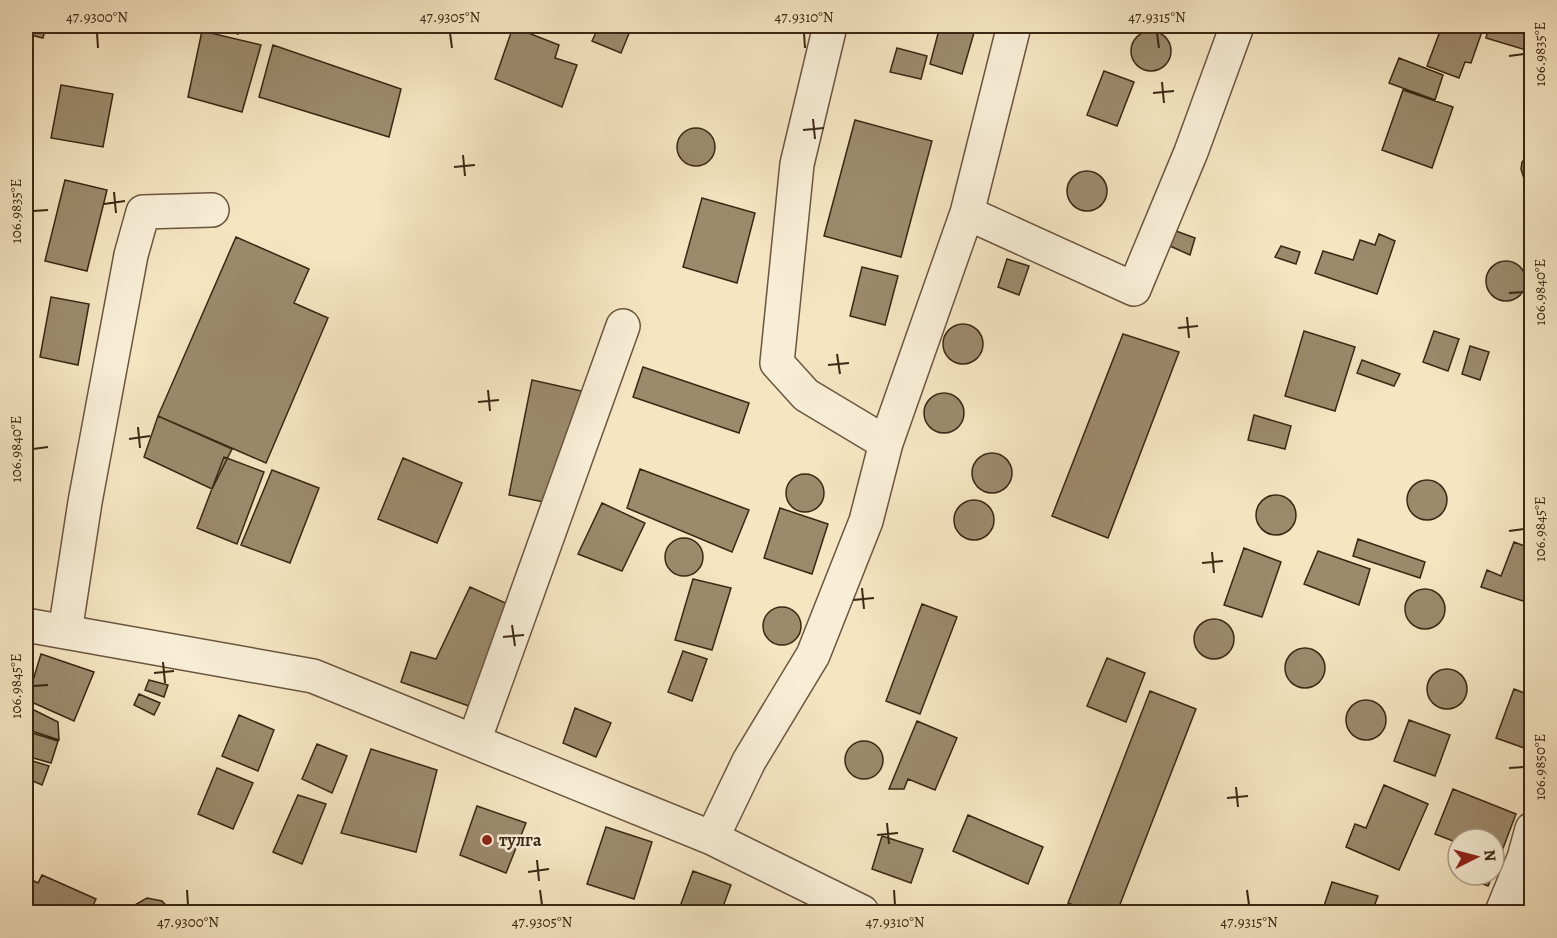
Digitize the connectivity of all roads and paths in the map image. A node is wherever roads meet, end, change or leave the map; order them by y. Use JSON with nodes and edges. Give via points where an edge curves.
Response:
{"nodes":[{"id":1,"x":830,"y":26,"type":"edge"},
{"id":2,"x":1014,"y":26,"type":"edge"},
{"id":3,"x":1236,"y":26,"type":"edge"},
{"id":4,"x":212,"y":210,"type":"dead end"},
{"id":5,"x":967,"y":213,"type":"junction"},
{"id":6,"x":623,"y":326,"type":"dead end"},
{"id":7,"x":886,"y":443,"type":"junction"},
{"id":8,"x":26,"y":626,"type":"edge"},
{"id":9,"x":65,"y":632,"type":"junction"},
{"id":10,"x":474,"y":741,"type":"junction"},
{"id":11,"x":1532,"y":829,"type":"edge"},
{"id":12,"x":712,"y":838,"type":"junction"},
{"id":13,"x":862,"y":912,"type":"edge"},
{"id":14,"x":1503,"y":912,"type":"edge"}],
"edges":[{"from":1,"to":7,"type":"street","via":[[797,164],[777,363],[806,395]]},
{"from":2,"to":5,"type":"street"},
{"from":3,"to":5,"type":"street","via":[[1191,152],[1134,289]]},
{"from":4,"to":9,"type":"street","via":[[142,212],[85,502]]},
{"from":5,"to":7,"type":"street"},
{"from":6,"to":10,"type":"street"},
{"from":7,"to":12,"type":"street","via":[[866,521],[813,656],[749,761]]},
{"from":8,"to":9,"type":"street"},
{"from":9,"to":10,"type":"street","via":[[313,676]]},
{"from":10,"to":12,"type":"street"},
{"from":11,"to":14,"type":"street"},
{"from":12,"to":13,"type":"street"}]}
